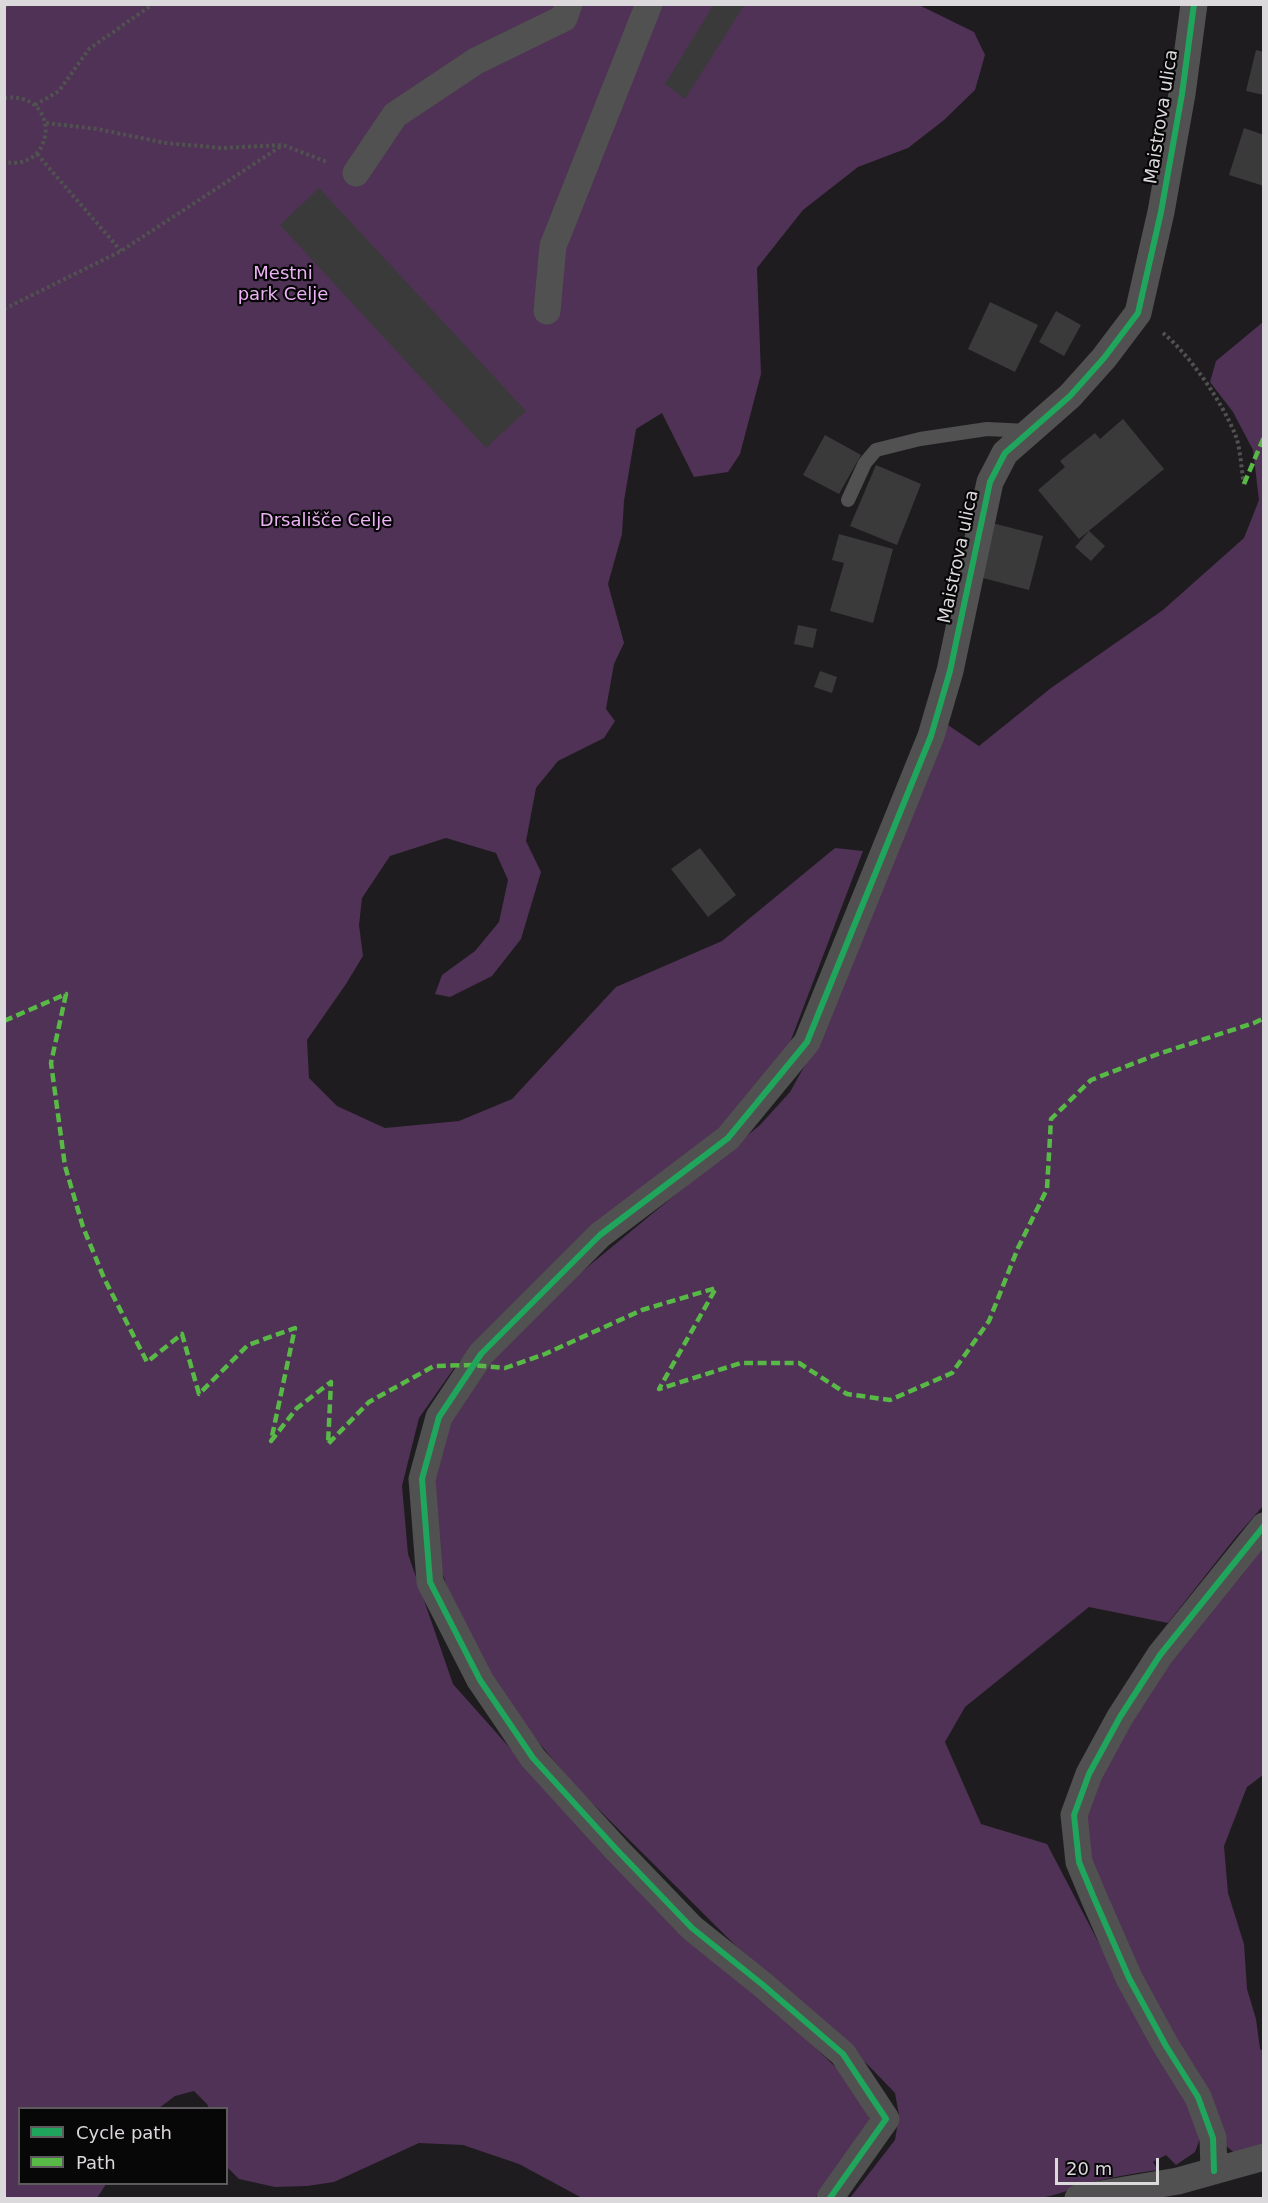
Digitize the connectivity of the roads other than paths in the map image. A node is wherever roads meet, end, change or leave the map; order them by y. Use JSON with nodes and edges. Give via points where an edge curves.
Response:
{"nodes":[{"id":1,"x":569,"y":4,"type":"edge"},
{"id":2,"x":649,"y":4,"type":"edge"},
{"id":3,"x":1194,"y":4,"type":"edge"},
{"id":4,"x":356,"y":173,"type":"road end"},
{"id":5,"x":547,"y":311,"type":"dead end"},
{"id":6,"x":1029,"y":431,"type":"junction"},
{"id":7,"x":848,"y":500,"type":"dead end"},
{"id":8,"x":1263,"y":1526,"type":"edge"},
{"id":9,"x":1263,"y":2157,"type":"edge"},
{"id":10,"x":1214,"y":2171,"type":"junction"},
{"id":11,"x":830,"y":2199,"type":"edge"},
{"id":12,"x":1078,"y":2199,"type":"edge"}],
"edges":[{"from":1,"to":4,"type":"street","via":[[564,18],[476,61],[395,115]]},
{"from":2,"to":5,"type":"street","via":[[553,246]]},
{"from":3,"to":6,"type":"street","name":"Maistrova ulica","via":[[1161,212],[1138,313],[1070,396]]},
{"from":6,"to":7,"type":"lane","via":[[987,429],[876,450],[865,463]]},
{"from":6,"to":11,"type":"street","name":"Maistrova ulica","via":[[1005,453],[990,482],[950,671],[931,736],[807,1042],[728,1138],[600,1235],[481,1353],[439,1417],[422,1479],[430,1582],[480,1680],[534,1758],[692,1928],[843,2054],[886,2119]]},
{"from":8,"to":10,"type":"street","via":[[1160,1655],[1099,1755],[1074,1815],[1079,1862],[1129,1978],[1198,2097],[1213,2138]]},
{"from":9,"to":10,"type":"street"},
{"from":10,"to":12,"type":"street"}]}
